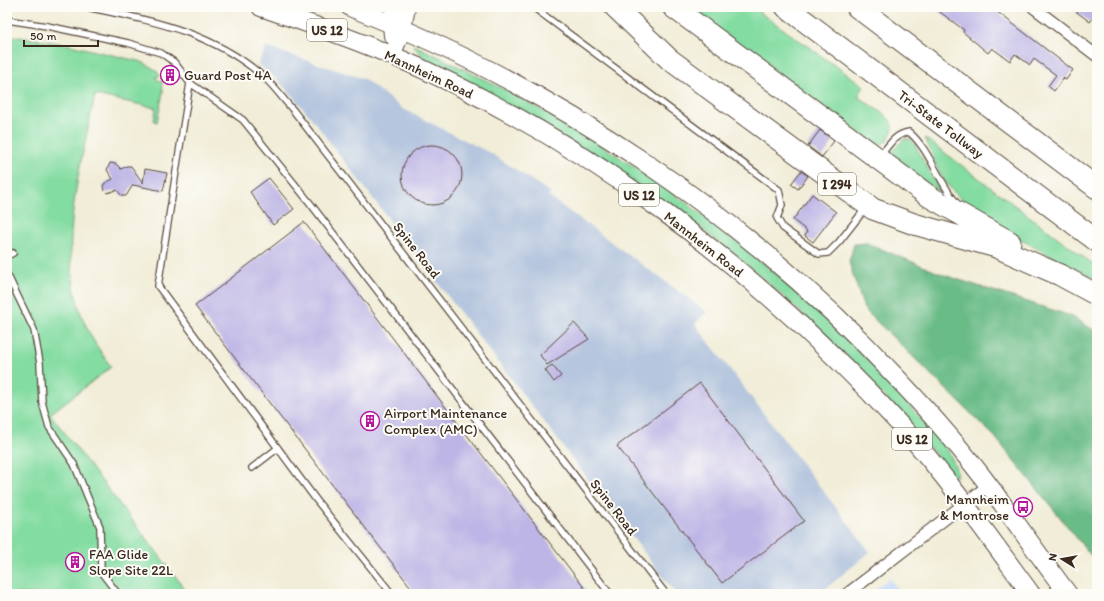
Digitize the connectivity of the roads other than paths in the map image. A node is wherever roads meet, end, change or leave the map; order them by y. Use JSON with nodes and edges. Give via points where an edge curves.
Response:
{"nodes":[{"id":1,"x":86,"y":7,"type":"edge"},
{"id":2,"x":261,"y":7,"type":"edge"},
{"id":3,"x":350,"y":7,"type":"edge"},
{"id":4,"x":407,"y":7,"type":"edge"},
{"id":5,"x":533,"y":7,"type":"edge"},
{"id":6,"x":615,"y":7,"type":"edge"},
{"id":7,"x":673,"y":7,"type":"edge"},
{"id":8,"x":786,"y":7,"type":"edge"},
{"id":9,"x":857,"y":7,"type":"edge"},
{"id":10,"x":1033,"y":7,"type":"edge"},
{"id":11,"x":7,"y":20,"type":"edge"},
{"id":12,"x":396,"y":20,"type":"edge"},
{"id":13,"x":392,"y":56,"type":"junction"},
{"id":14,"x":1097,"y":56,"type":"edge"},
{"id":15,"x":190,"y":83,"type":"junction"},
{"id":16,"x":878,"y":159,"type":"junction"},
{"id":17,"x":1097,"y":188,"type":"edge"},
{"id":18,"x":867,"y":205,"type":"junction"},
{"id":19,"x":984,"y":228,"type":"junction"},
{"id":20,"x":1097,"y":241,"type":"edge"},
{"id":21,"x":7,"y":274,"type":"edge"},
{"id":22,"x":1097,"y":287,"type":"edge"},
{"id":23,"x":1097,"y":295,"type":"edge"},
{"id":24,"x":278,"y":448,"type":"junction"},
{"id":25,"x":252,"y":468,"type":"dead end"},
{"id":26,"x":989,"y":485,"type":"junction"},
{"id":27,"x":964,"y":503,"type":"junction"},
{"id":28,"x":118,"y":594,"type":"edge"},
{"id":29,"x":392,"y":594,"type":"edge"},
{"id":30,"x":610,"y":594,"type":"edge"},
{"id":31,"x":666,"y":594,"type":"edge"},
{"id":32,"x":847,"y":594,"type":"edge"},
{"id":33,"x":1031,"y":594,"type":"edge"},
{"id":34,"x":1068,"y":594,"type":"edge"}],
"edges":[{"from":1,"to":31,"type":"lane","name":"Spine Road","via":[[183,30],[215,43],[267,80],[298,116]]},
{"from":2,"to":13,"type":"main road","name":"Mannheim Road","number":"US 12"},
{"from":3,"to":12,"type":"main road","name":"Mannheim Road","number":"US 12"},
{"from":4,"to":12,"type":"main road"},
{"from":5,"to":18,"type":"lane","via":[[779,190],[782,205],[777,218],[783,228],[818,254],[828,253],[839,242]]},
{"from":6,"to":18,"type":"highway","number":"I 294","via":[[669,59]]},
{"from":7,"to":16,"type":"highway"},
{"from":8,"to":20,"type":"highway","name":"Tri-State Tollway"},
{"from":9,"to":17,"type":"highway"},
{"from":10,"to":14,"type":"street"},
{"from":11,"to":15,"type":"lane","via":[[128,43],[161,53],[174,62]]},
{"from":12,"to":13,"type":"main road"},
{"from":12,"to":26,"type":"main road","name":"Mannheim Road","number":"US 12","via":[[568,114],[698,200],[774,258],[897,377]]},
{"from":13,"to":27,"type":"main road","name":"Mannheim Road","number":"US 12","via":[[498,108],[549,137],[650,202],[717,252],[800,324],[849,373],[903,429]]},
{"from":15,"to":24,"type":"lane","via":[[158,286]]},
{"from":15,"to":30,"type":"lane","via":[[243,120],[310,203]]},
{"from":16,"to":19,"type":"highway","via":[[930,196]]},
{"from":16,"to":19,"type":"lane","via":[[894,139],[901,133],[909,132],[918,140],[949,194]]},
{"from":18,"to":23,"type":"highway","number":"I 294","via":[[914,224],[996,247],[1060,275]]},
{"from":19,"to":22,"type":"highway"},
{"from":21,"to":28,"type":"lane","via":[[34,330],[40,363],[42,402],[49,426],[77,471],[100,527],[101,572]]},
{"from":24,"to":25,"type":"lane"},
{"from":24,"to":29,"type":"lane"},
{"from":26,"to":27,"type":"street"},
{"from":26,"to":34,"type":"main road","name":"Mannheim Road","number":"US 12"},
{"from":27,"to":32,"type":"street"},
{"from":27,"to":33,"type":"main road","name":"Mannheim Road","number":"US 12"}]}
